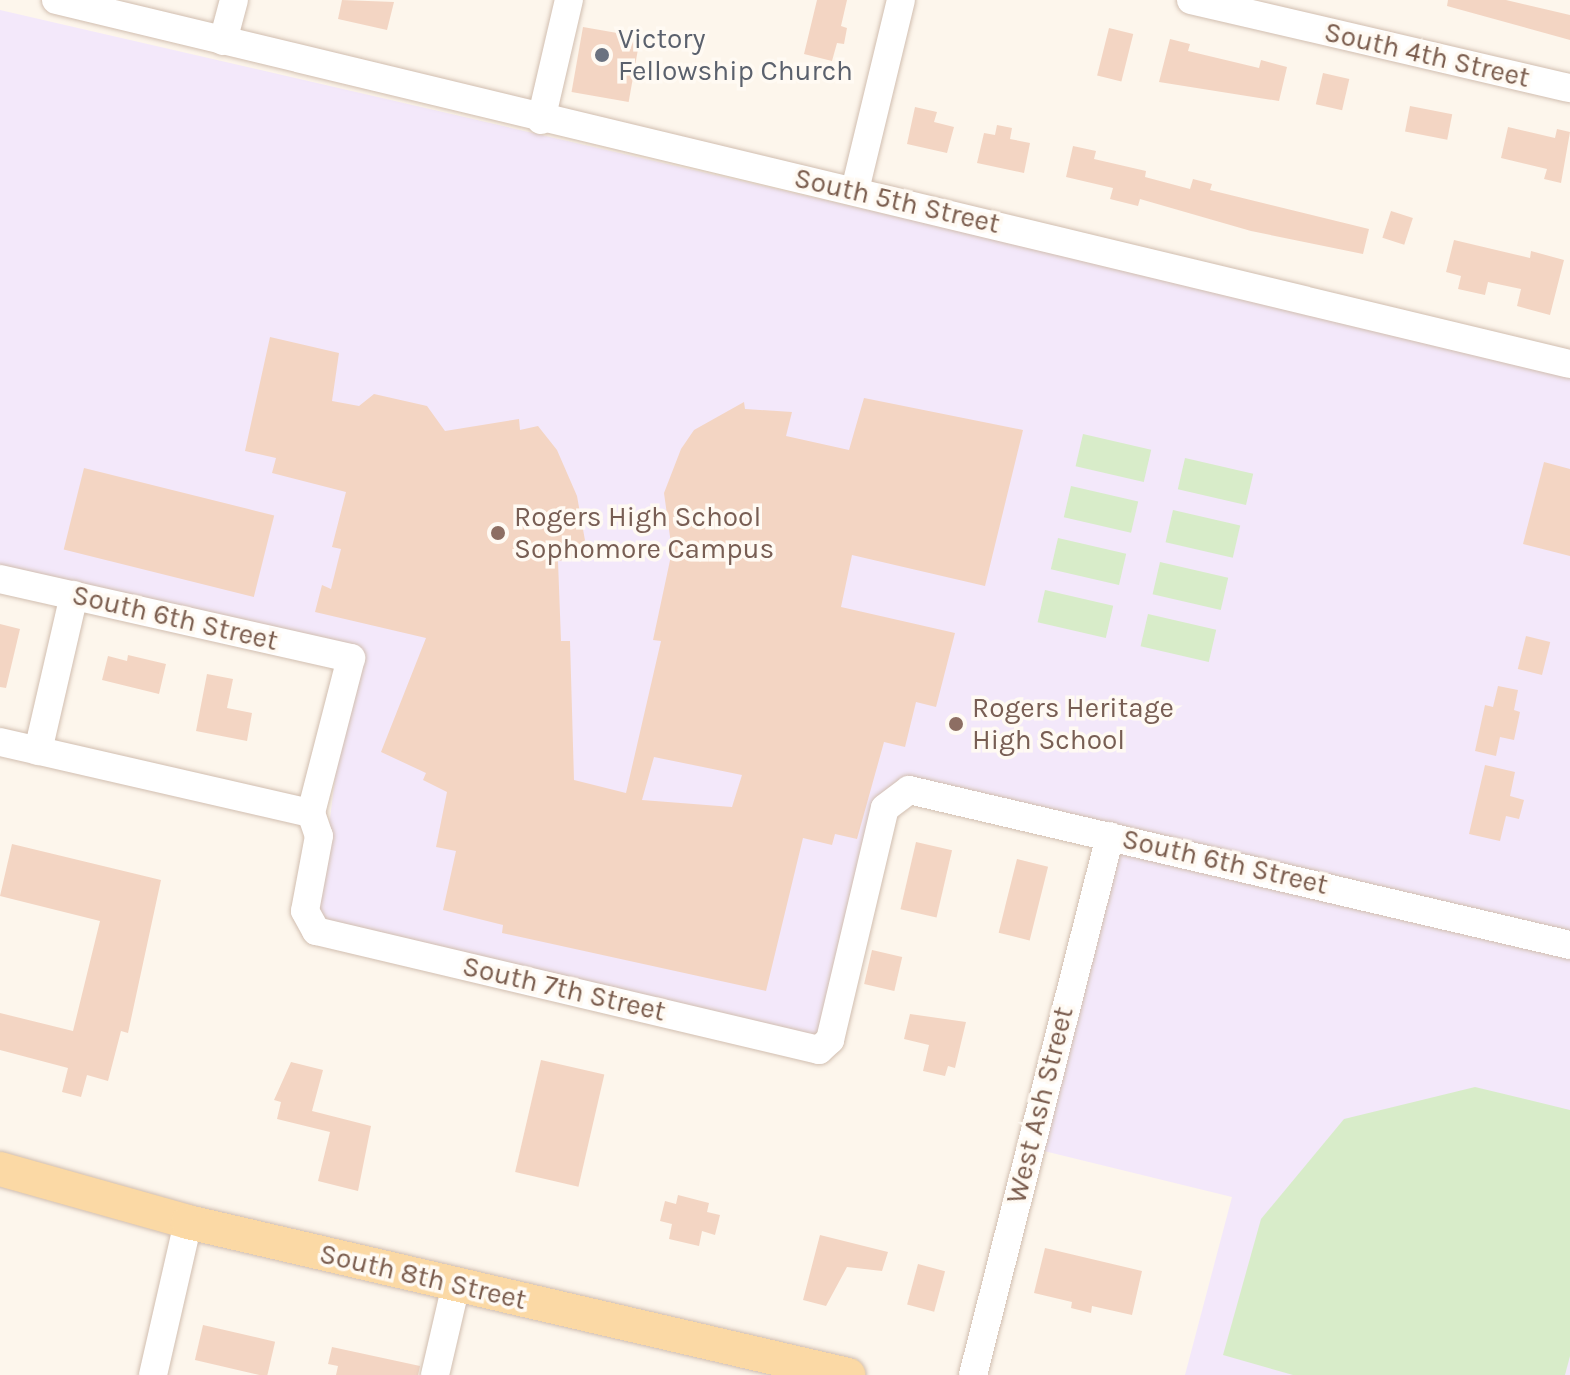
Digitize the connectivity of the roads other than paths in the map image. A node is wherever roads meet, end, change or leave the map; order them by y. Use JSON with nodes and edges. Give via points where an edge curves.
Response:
{"nodes":[{"id":1,"x":56,"y":0,"type":"edge"},
{"id":2,"x":234,"y":0,"type":"edge"},
{"id":3,"x":569,"y":0,"type":"edge"},
{"id":4,"x":901,"y":0,"type":"edge"},
{"id":5,"x":1191,"y":0,"type":"edge"},
{"id":6,"x":223,"y":41,"type":"junction"},
{"id":7,"x":1570,"y":88,"type":"edge"},
{"id":8,"x":541,"y":120,"type":"junction"},
{"id":9,"x":855,"y":190,"type":"junction"},
{"id":10,"x":1570,"y":364,"type":"edge"},
{"id":11,"x":0,"y":579,"type":"edge"},
{"id":12,"x":74,"y":595,"type":"junction"},
{"id":13,"x":0,"y":742,"type":"edge"},
{"id":14,"x":38,"y":751,"type":"junction"},
{"id":15,"x":311,"y":813,"type":"junction"},
{"id":16,"x":1110,"y":836,"type":"junction"},
{"id":17,"x":1570,"y":945,"type":"edge"},
{"id":18,"x":830,"y":1040,"type":"joint"},
{"id":19,"x":0,"y":1169,"type":"edge"},
{"id":20,"x":188,"y":1222,"type":"junction"},
{"id":21,"x":456,"y":1285,"type":"junction"},
{"id":22,"x":153,"y":1375,"type":"edge"},
{"id":23,"x":435,"y":1375,"type":"edge"},
{"id":24,"x":848,"y":1375,"type":"edge"},
{"id":25,"x":973,"y":1375,"type":"edge"}],
"edges":[{"from":1,"to":6,"type":"street","name":"South 5th Street"},
{"from":2,"to":6,"type":"street"},
{"from":3,"to":8,"type":"street"},
{"from":4,"to":9,"type":"street"},
{"from":5,"to":7,"type":"street","name":"South 4th Street"},
{"from":6,"to":8,"type":"street","name":"South 5th Street"},
{"from":8,"to":9,"type":"street","name":"South 5th Street"},
{"from":9,"to":10,"type":"street","name":"South 5th Street"},
{"from":11,"to":12,"type":"street","name":"South 6th Street"},
{"from":12,"to":14,"type":"street"},
{"from":12,"to":15,"type":"street","name":"South 6th Street","via":[[351,658]]},
{"from":13,"to":14,"type":"street"},
{"from":14,"to":15,"type":"street"},
{"from":15,"to":18,"type":"street","name":"South 7th Street","via":[[319,836],[305,911],[316,931],[819,1050]]},
{"from":16,"to":17,"type":"street","name":"South 6th Street"},
{"from":16,"to":18,"type":"street","name":"South 6th Street","via":[[909,790],[885,808]]},
{"from":16,"to":25,"type":"street","name":"West Ash Street"},
{"from":19,"to":20,"type":"main road","name":"South 8th Street"},
{"from":20,"to":21,"type":"main road","name":"South 8th Street"},
{"from":20,"to":22,"type":"street"},
{"from":21,"to":23,"type":"street"},
{"from":21,"to":24,"type":"main road","name":"South 8th Street"}]}
